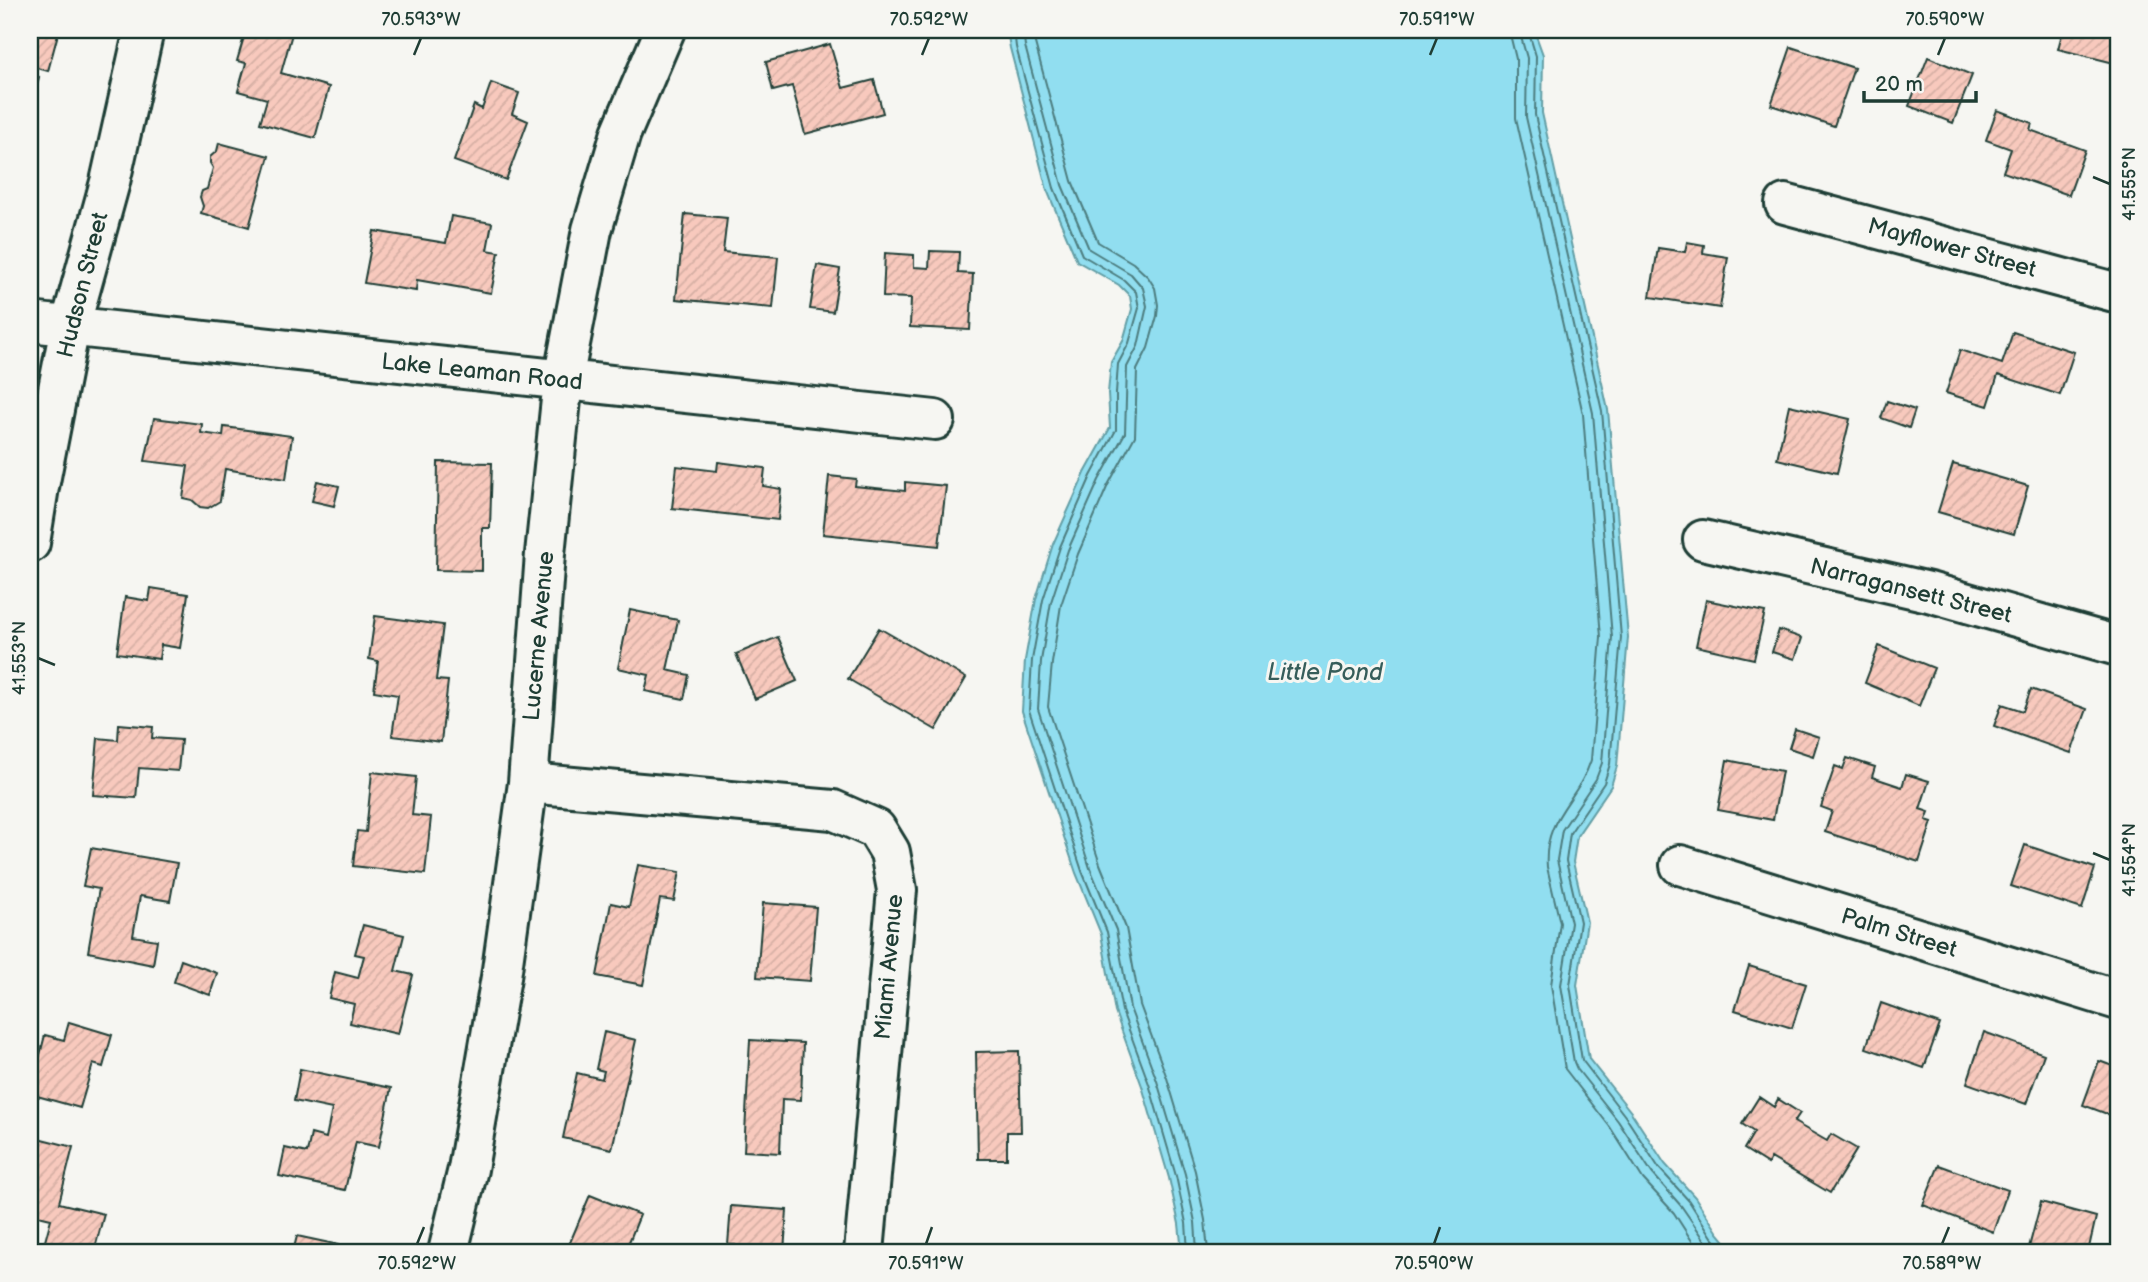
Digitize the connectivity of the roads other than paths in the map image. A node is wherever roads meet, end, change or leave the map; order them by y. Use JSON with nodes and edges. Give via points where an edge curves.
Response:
{"nodes":[{"id":1,"x":144,"y":30,"type":"edge"},
{"id":2,"x":666,"y":30,"type":"edge"},
{"id":3,"x":1785,"y":204,"type":"dead end"},
{"id":4,"x":2118,"y":293,"type":"edge"},
{"id":5,"x":30,"y":322,"type":"edge"},
{"id":6,"x":70,"y":327,"type":"junction"},
{"id":7,"x":563,"y":380,"type":"junction"},
{"id":8,"x":935,"y":420,"type":"dead end"},
{"id":9,"x":1703,"y":540,"type":"dead end"},
{"id":10,"x":30,"y":542,"type":"edge"},
{"id":11,"x":2118,"y":646,"type":"edge"},
{"id":12,"x":528,"y":783,"type":"junction"},
{"id":13,"x":1680,"y":865,"type":"dead end"},
{"id":14,"x":2118,"y":1000,"type":"edge"},
{"id":15,"x":448,"y":1252,"type":"edge"},
{"id":16,"x":864,"y":1252,"type":"edge"}],
"edges":[{"from":1,"to":6,"type":"street","name":"Hudson Street","via":[[110,182]]},
{"from":2,"to":7,"type":"street","name":"Lucerne Avenue","via":[[621,133],[592,230]]},
{"from":3,"to":4,"type":"street","name":"Mayflower Street"},
{"from":5,"to":6,"type":"street","name":"Lake Leaman Road"},
{"from":6,"to":7,"type":"street","name":"Lake Leaman Road"},
{"from":6,"to":10,"type":"street","name":"Hudson Street"},
{"from":7,"to":8,"type":"street","name":"Lake Leaman Road"},
{"from":7,"to":12,"type":"street","name":"Lucerne Avenue"},
{"from":9,"to":11,"type":"street","name":"Narragansett Street","via":[[1929,592]]},
{"from":12,"to":15,"type":"street","name":"Lucerne Avenue","via":[[468,1169]]},
{"from":12,"to":16,"type":"street","name":"Miami Avenue","via":[[833,810],[876,829],[890,852],[897,890]]},
{"from":13,"to":14,"type":"street","name":"Palm Street"}]}
